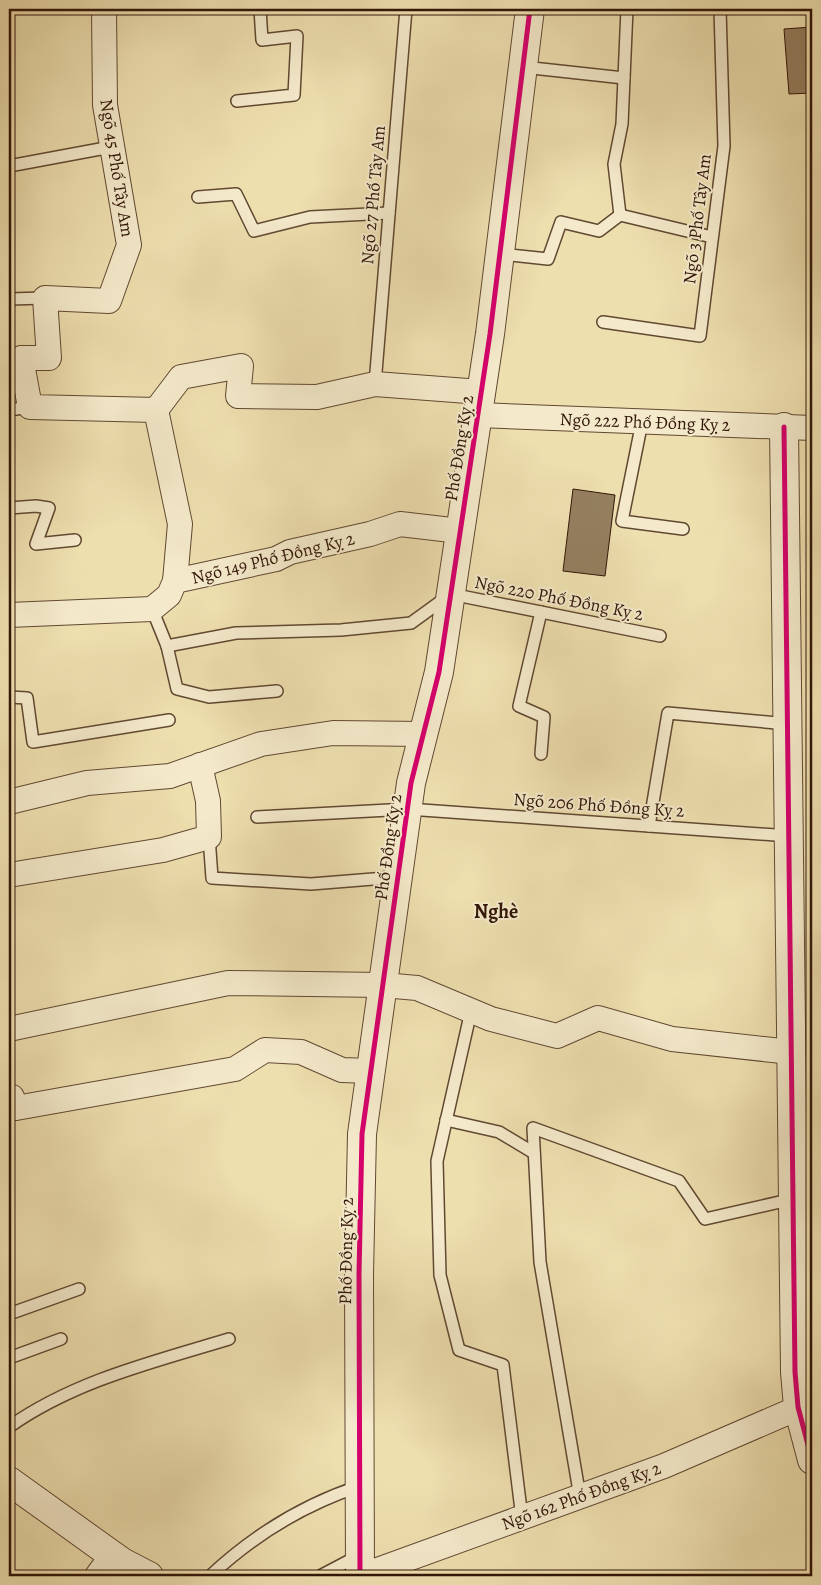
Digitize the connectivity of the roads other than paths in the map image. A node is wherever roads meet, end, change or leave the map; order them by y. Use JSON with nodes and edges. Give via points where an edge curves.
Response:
{"nodes":[{"id":1,"x":104,"y":9,"type":"edge"},
{"id":2,"x":260,"y":9,"type":"edge"},
{"id":3,"x":406,"y":9,"type":"edge"},
{"id":4,"x":530,"y":9,"type":"edge"},
{"id":5,"x":627,"y":9,"type":"edge"},
{"id":6,"x":720,"y":9,"type":"edge"},
{"id":7,"x":523,"y":67,"type":"junction"},
{"id":8,"x":624,"y":78,"type":"junction"},
{"id":9,"x":236,"y":100,"type":"dead end"},
{"id":10,"x":111,"y":147,"type":"junction"},
{"id":11,"x":9,"y":166,"type":"edge"},
{"id":12,"x":198,"y":197,"type":"dead end"},
{"id":13,"x":389,"y":213,"type":"junction"},
{"id":14,"x":620,"y":215,"type":"junction"},
{"id":15,"x":712,"y":237,"type":"junction"},
{"id":16,"x":500,"y":254,"type":"junction"},
{"id":17,"x":45,"y":298,"type":"junction"},
{"id":18,"x":9,"y":299,"type":"edge"},
{"id":19,"x":603,"y":322,"type":"dead end"},
{"id":20,"x":375,"y":384,"type":"junction"},
{"id":21,"x":479,"y":404,"type":"junction"},
{"id":22,"x":19,"y":408,"type":"edge"},
{"id":23,"x":156,"y":410,"type":"junction"},
{"id":24,"x":642,"y":422,"type":"junction"},
{"id":25,"x":784,"y":427,"type":"junction"},
{"id":26,"x":812,"y":428,"type":"edge"},
{"id":27,"x":9,"y":508,"type":"edge"},
{"id":28,"x":683,"y":529,"type":"dead end"},
{"id":29,"x":460,"y":531,"type":"junction"},
{"id":30,"x":75,"y":540,"type":"dead end"},
{"id":31,"x":175,"y":581,"type":"junction"},
{"id":32,"x":451,"y":594,"type":"junction"},
{"id":33,"x":152,"y":610,"type":"junction"},
{"id":34,"x":541,"y":612,"type":"junction"},
{"id":35,"x":9,"y":616,"type":"edge"},
{"id":36,"x":660,"y":636,"type":"dead end"},
{"id":37,"x":167,"y":646,"type":"junction"},
{"id":38,"x":277,"y":691,"type":"dead end"},
{"id":39,"x":9,"y":697,"type":"edge"},
{"id":40,"x":169,"y":720,"type":"dead end"},
{"id":41,"x":788,"y":724,"type":"junction"},
{"id":42,"x":424,"y":734,"type":"junction"},
{"id":43,"x":541,"y":754,"type":"dead end"},
{"id":44,"x":200,"y":765,"type":"junction"},
{"id":45,"x":9,"y":802,"type":"edge"},
{"id":46,"x":408,"y":810,"type":"junction"},
{"id":47,"x":257,"y":817,"type":"dead end"},
{"id":48,"x":649,"y":826,"type":"junction"},
{"id":49,"x":788,"y":836,"type":"junction"},
{"id":50,"x":209,"y":837,"type":"junction"},
{"id":51,"x":9,"y":875,"type":"edge"},
{"id":52,"x":398,"y":877,"type":"junction"},
{"id":53,"x":382,"y":985,"type":"junction"},
{"id":54,"x":471,"y":1011,"type":"junction"},
{"id":55,"x":9,"y":1029,"type":"edge"},
{"id":56,"x":791,"y":1052,"type":"junction"},
{"id":57,"x":370,"y":1071,"type":"junction"},
{"id":58,"x":9,"y":1097,"type":"edge"},
{"id":59,"x":446,"y":1120,"type":"junction"},
{"id":60,"x":534,"y":1153,"type":"junction"},
{"id":61,"x":793,"y":1199,"type":"junction"},
{"id":62,"x":79,"y":1289,"type":"dead end"},
{"id":63,"x":9,"y":1314,"type":"edge"},
{"id":64,"x":61,"y":1339,"type":"dead end"},
{"id":65,"x":229,"y":1339,"type":"dead end"},
{"id":66,"x":9,"y":1358,"type":"edge"},
{"id":67,"x":805,"y":1404,"type":"edge"},
{"id":68,"x":9,"y":1427,"type":"edge"},
{"id":69,"x":812,"y":1460,"type":"edge"},
{"id":70,"x":9,"y":1481,"type":"edge"},
{"id":71,"x":360,"y":1486,"type":"junction"},
{"id":72,"x":580,"y":1497,"type":"junction"},
{"id":73,"x":522,"y":1518,"type":"junction"},
{"id":74,"x":113,"y":1554,"type":"junction"},
{"id":75,"x":360,"y":1569,"type":"edge"},
{"id":76,"x":97,"y":1576,"type":"edge"},
{"id":77,"x":150,"y":1576,"type":"edge"},
{"id":78,"x":210,"y":1576,"type":"edge"},
{"id":79,"x":320,"y":1576,"type":"edge"}],
"edges":[{"from":1,"to":10,"type":"street","name":"Ngõ 45 Phố Tây Am","via":[[105,105]]},
{"from":2,"to":9,"type":"lane","via":[[262,40],[297,36],[294,95]]},
{"from":3,"to":13,"type":"lane","name":"Ngõ 27 Phố Tây Am"},
{"from":4,"to":7,"type":"street","name":"Phố Đồng Kỵ 2"},
{"from":5,"to":8,"type":"lane"},
{"from":6,"to":15,"type":"lane","name":"Ngõ 3 Phố Tây Am","via":[[724,146]]},
{"from":7,"to":8,"type":"lane"},
{"from":7,"to":16,"type":"street","name":"Phố Đồng Kỵ 2"},
{"from":8,"to":14,"type":"lane","via":[[622,124],[614,164]]},
{"from":10,"to":11,"type":"lane"},
{"from":10,"to":17,"type":"street","name":"Ngõ 45 Phố Tây Am","via":[[129,245],[109,301]]},
{"from":12,"to":13,"type":"lane","via":[[236,194],[254,231],[310,217]]},
{"from":13,"to":20,"type":"lane","name":"Ngõ 27 Phố Tây Am"},
{"from":14,"to":15,"type":"lane"},
{"from":14,"to":16,"type":"lane","via":[[599,231],[561,222],[548,259]]},
{"from":15,"to":19,"type":"lane","name":"Ngõ 3 Phố Tây Am","via":[[700,336]]},
{"from":16,"to":21,"type":"street","name":"Phố Đồng Kỵ 2"},
{"from":17,"to":18,"type":"lane"},
{"from":17,"to":22,"type":"street","via":[[49,358],[21,358]]},
{"from":20,"to":21,"type":"street","name":"Ngõ 222 Phố Đồng Kỵ 2"},
{"from":20,"to":23,"type":"street","name":"Ngõ 222 Phố Đồng Kỵ 2","via":[[317,397],[238,396],[242,366],[181,377]]},
{"from":21,"to":24,"type":"street","name":"Ngõ 222 Phố Đồng Kỵ 2"},
{"from":21,"to":29,"type":"street","name":"Phố Đồng Kỵ 2"},
{"from":22,"to":23,"type":"street"},
{"from":23,"to":31,"type":"street","via":[[180,524]]},
{"from":24,"to":25,"type":"street","name":"Ngõ 222 Phố Đồng Kỵ 2"},
{"from":24,"to":28,"type":"lane","via":[[622,521]]},
{"from":25,"to":26,"type":"street","name":"Ngõ 222 Phố Đồng Kỵ 2"},
{"from":25,"to":41,"type":"street"},
{"from":27,"to":30,"type":"lane","via":[[49,508],[36,544]]},
{"from":29,"to":31,"type":"street","name":"Ngõ 149 Phố Đồng Kỵ 2","via":[[400,524],[290,552],[276,560]]},
{"from":29,"to":32,"type":"street","name":"Phố Đồng Kỵ 2"},
{"from":31,"to":33,"type":"street","name":"Ngõ 149 Phố Đồng Kỵ 2","via":[[169,595]]},
{"from":32,"to":34,"type":"lane","name":"Ngõ 220 Phố Đồng Kỵ 2"},
{"from":32,"to":37,"type":"lane","via":[[411,623],[341,630],[236,633]]},
{"from":32,"to":42,"type":"street","name":"Phố Đồng Kỵ 2","via":[[439,672]]},
{"from":33,"to":35,"type":"street"},
{"from":33,"to":37,"type":"lane"},
{"from":34,"to":36,"type":"lane","name":"Ngõ 220 Phố Đồng Kỵ 2"},
{"from":34,"to":43,"type":"lane","via":[[519,706],[544,717]]},
{"from":37,"to":38,"type":"lane","via":[[177,689],[208,697]]},
{"from":39,"to":40,"type":"lane","via":[[27,698],[33,742]]},
{"from":41,"to":48,"type":"lane","via":[[668,713]]},
{"from":41,"to":49,"type":"street"},
{"from":42,"to":44,"type":"street","via":[[333,733],[248,747]]},
{"from":42,"to":46,"type":"street","name":"Phố Đồng Kỵ 2"},
{"from":44,"to":45,"type":"street","via":[[170,776],[87,783]]},
{"from":44,"to":50,"type":"street","via":[[208,801]]},
{"from":46,"to":47,"type":"lane","name":"Ngõ 206 Phố Đồng Kỵ 2"},
{"from":46,"to":48,"type":"lane","name":"Ngõ 206 Phố Đồng Kỵ 2"},
{"from":46,"to":52,"type":"street","name":"Phố Đồng Kỵ 2"},
{"from":48,"to":49,"type":"lane","name":"Ngõ 206 Phố Đồng Kỵ 2"},
{"from":49,"to":56,"type":"street"},
{"from":50,"to":51,"type":"street","via":[[163,850]]},
{"from":50,"to":52,"type":"lane","via":[[212,878],[311,884]]},
{"from":52,"to":53,"type":"street","name":"Phố Đồng Kỵ 2"},
{"from":53,"to":54,"type":"street","via":[[417,988]]},
{"from":53,"to":55,"type":"street","via":[[228,982]]},
{"from":53,"to":57,"type":"street","name":"Phố Đồng Kỵ 2"},
{"from":54,"to":56,"type":"street","via":[[557,1036],[598,1018],[672,1039]]},
{"from":54,"to":59,"type":"lane"},
{"from":56,"to":61,"type":"street"},
{"from":57,"to":58,"type":"street","via":[[342,1070],[301,1052],[265,1050],[235,1069],[16,1108],[12,1097]]},
{"from":57,"to":71,"type":"street","name":"Phố Đồng Kỵ 2","via":[[362,1134]]},
{"from":59,"to":60,"type":"lane","via":[[499,1132]]},
{"from":59,"to":73,"type":"lane","via":[[437,1161],[440,1275],[459,1350],[503,1365]]},
{"from":60,"to":61,"type":"lane","via":[[533,1128],[679,1182],[705,1219]]},
{"from":60,"to":72,"type":"lane","via":[[540,1262]]},
{"from":61,"to":67,"type":"street","via":[[795,1372]]},
{"from":62,"to":63,"type":"lane"},
{"from":64,"to":66,"type":"lane"},
{"from":65,"to":68,"type":"lane","via":[[104,1377],[37,1407]]},
{"from":67,"to":69,"type":"street"},
{"from":67,"to":72,"type":"street","name":"Ngõ 162 Phố Đồng Kỵ 2","via":[[664,1466]]},
{"from":70,"to":74,"type":"street"},
{"from":71,"to":75,"type":"street","name":"Phố Đồng Kỵ 2"},
{"from":71,"to":78,"type":"lane","via":[[330,1496],[292,1515],[235,1552]]},
{"from":72,"to":73,"type":"street","name":"Ngõ 162 Phố Đồng Kỵ 2"},
{"from":73,"to":75,"type":"street","name":"Ngõ 162 Phố Đồng Kỵ 2"},
{"from":74,"to":76,"type":"street"},
{"from":74,"to":77,"type":"street"},
{"from":75,"to":79,"type":"lane"}]}
